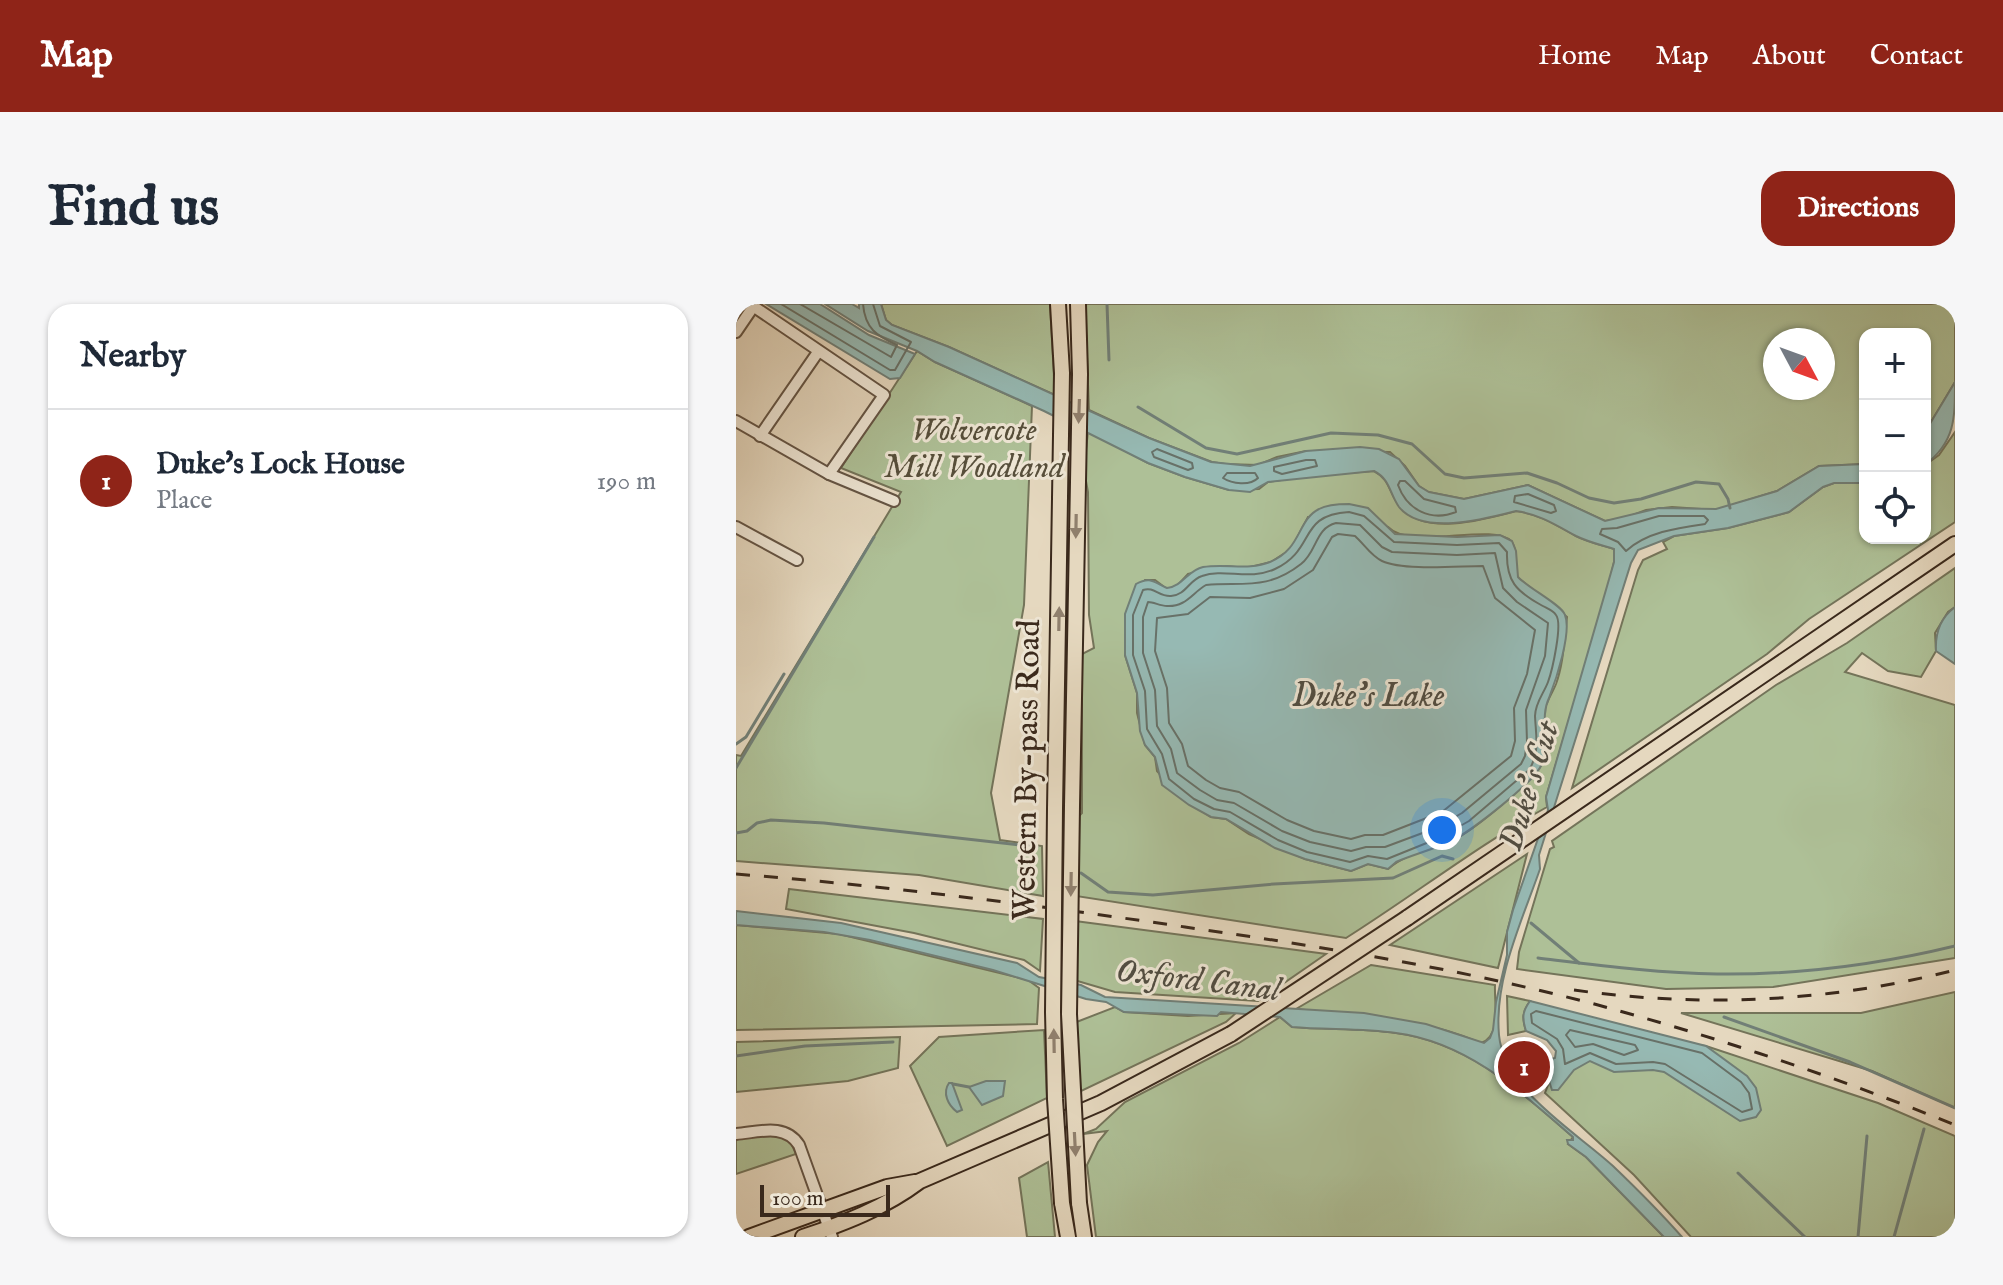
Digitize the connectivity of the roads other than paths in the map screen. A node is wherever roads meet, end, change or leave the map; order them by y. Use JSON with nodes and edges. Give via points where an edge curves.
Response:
{"nodes":[{"id":1,"x":1058,"y":304,"type":"edge"},
{"id":2,"x":1078,"y":304,"type":"edge"},
{"id":3,"x":752,"y":305,"type":"edge"},
{"id":4,"x":736,"y":332,"type":"edge"},
{"id":5,"x":818,"y":352,"type":"junction"},
{"id":6,"x":736,"y":421,"type":"edge"},
{"id":7,"x":760,"y":436,"type":"junction"},
{"id":8,"x":1070,"y":448,"type":"junction"},
{"id":9,"x":829,"y":474,"type":"junction"},
{"id":10,"x":894,"y":501,"type":"dead end"},
{"id":11,"x":736,"y":527,"type":"edge"},
{"id":12,"x":1955,"y":544,"type":"edge"},
{"id":13,"x":797,"y":560,"type":"dead end"},
{"id":14,"x":736,"y":1134,"type":"edge"},
{"id":15,"x":920,"y":1181,"type":"junction"},
{"id":16,"x":822,"y":1212,"type":"junction"},
{"id":17,"x":831,"y":1233,"type":"edge"},
{"id":18,"x":749,"y":1237,"type":"edge"},
{"id":19,"x":803,"y":1237,"type":"edge"},
{"id":20,"x":1068,"y":1237,"type":"edge"},
{"id":21,"x":1084,"y":1237,"type":"edge"}],
"edges":[{"from":1,"to":8,"type":"highway","name":"Western By-pass Road"},
{"from":2,"to":8,"type":"highway","name":"Western By-pass Road","one_way":true,"via":[[1080,374]]},
{"from":3,"to":4,"type":"street"},
{"from":3,"to":5,"type":"street"},
{"from":5,"to":7,"type":"street"},
{"from":5,"to":9,"type":"street","via":[[884,395]]},
{"from":6,"to":7,"type":"street"},
{"from":7,"to":9,"type":"street"},
{"from":20,"to":8,"type":"highway","name":"Western By-pass Road","one_way":true,"bridge":true,"via":[[1053,1012],[1055,809]]},
{"from":8,"to":21,"type":"highway","name":"Western By-pass Road","one_way":true,"bridge":true,"via":[[1069,1014]]},
{"from":9,"to":10,"type":"street"},
{"from":11,"to":13,"type":"street"},
{"from":12,"to":15,"type":"highway","bridge":true,"via":[[1231,1034],[1101,1103]]},
{"from":14,"to":16,"type":"street","via":[[781,1130],[792,1135]]},
{"from":15,"to":16,"type":"highway","via":[[887,1187]]},
{"from":15,"to":17,"type":"highway"},
{"from":16,"to":17,"type":"street"},
{"from":16,"to":18,"type":"highway"},
{"from":17,"to":19,"type":"highway"}]}
